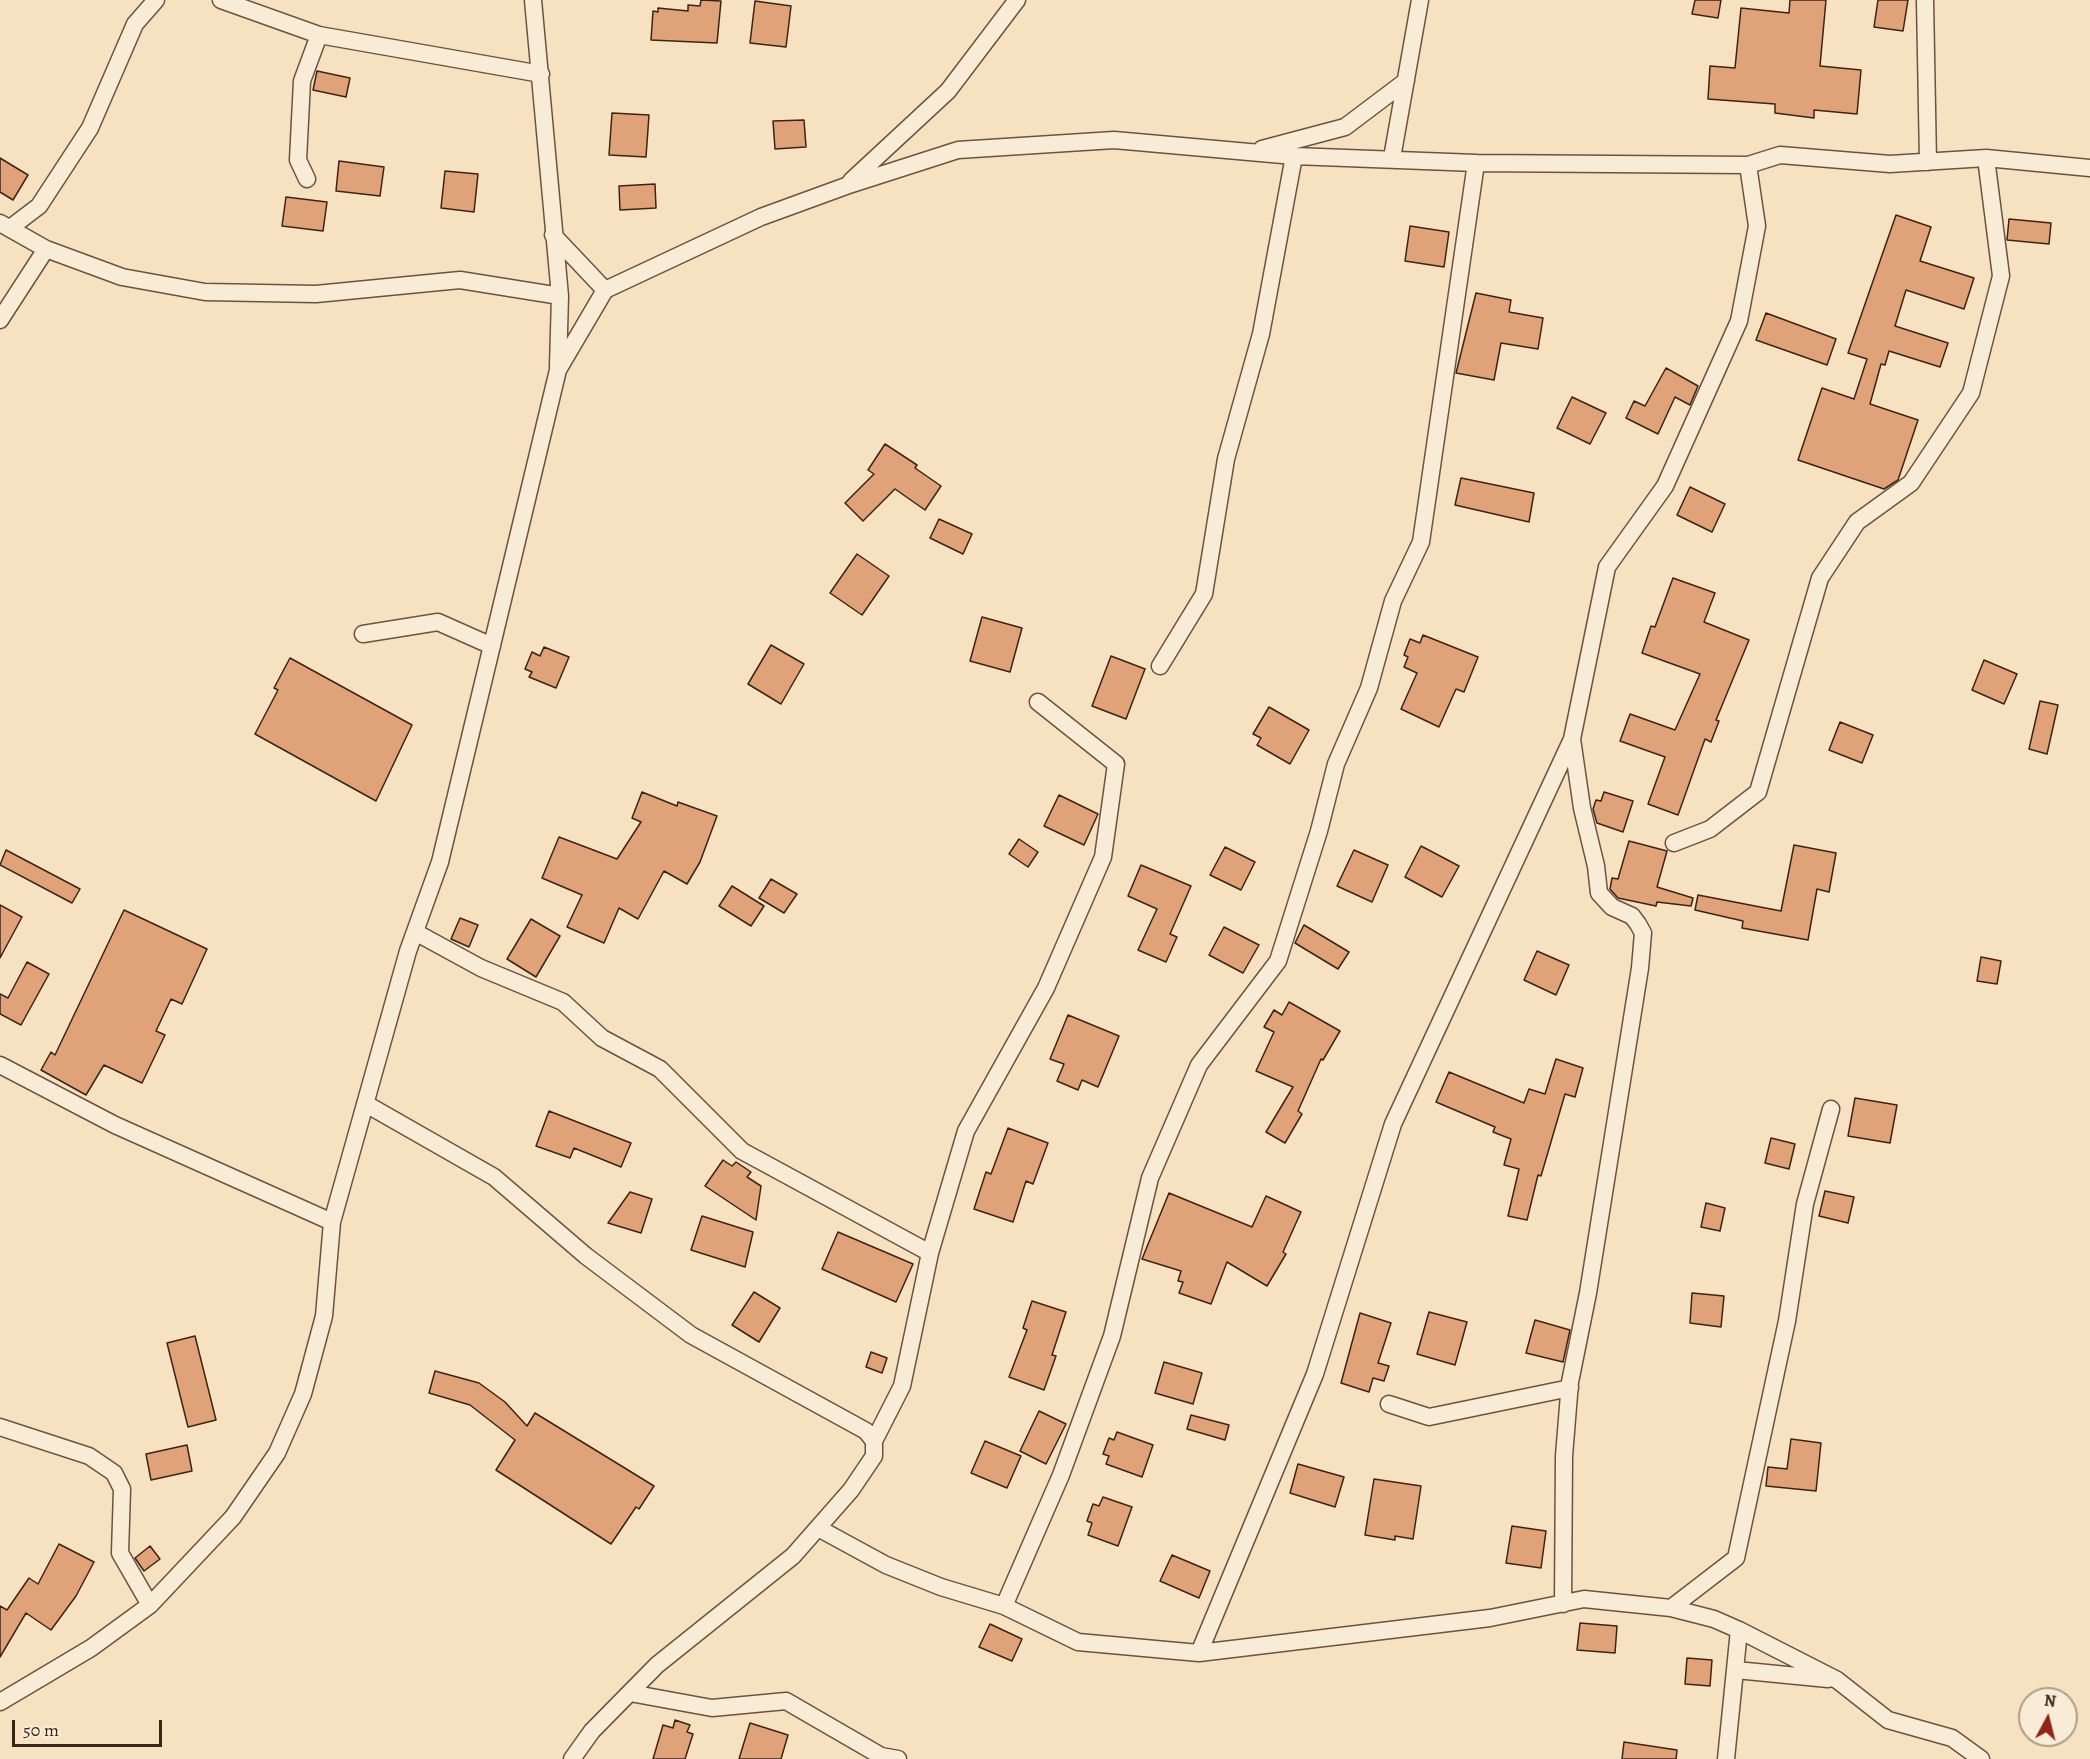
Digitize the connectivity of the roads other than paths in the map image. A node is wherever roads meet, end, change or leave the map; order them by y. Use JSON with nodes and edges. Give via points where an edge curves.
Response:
{"nodes":[{"id":1,"x":156,"y":0,"type":"edge"},
{"id":2,"x":221,"y":0,"type":"edge"},
{"id":3,"x":533,"y":0,"type":"edge"},
{"id":4,"x":1017,"y":0,"type":"edge"},
{"id":5,"x":1420,"y":0,"type":"edge"},
{"id":6,"x":1925,"y":0,"type":"edge"},
{"id":7,"x":319,"y":35,"type":"junction"},
{"id":8,"x":541,"y":74,"type":"junction"},
{"id":9,"x":1406,"y":81,"type":"junction"},
{"id":10,"x":1252,"y":151,"type":"junction"},
{"id":11,"x":1294,"y":156,"type":"junction"},
{"id":12,"x":1392,"y":158,"type":"junction"},
{"id":13,"x":1986,"y":158,"type":"junction"},
{"id":14,"x":1928,"y":162,"type":"junction"},
{"id":15,"x":1476,"y":163,"type":"junction"},
{"id":16,"x":1748,"y":165,"type":"junction"},
{"id":17,"x":2090,"y":168,"type":"edge"},
{"id":18,"x":307,"y":179,"type":"dead end"},
{"id":19,"x":846,"y":186,"type":"junction"},
{"id":20,"x":5,"y":225,"type":"edge"},
{"id":21,"x":553,"y":235,"type":"junction"},
{"id":22,"x":46,"y":249,"type":"junction"},
{"id":23,"x":605,"y":290,"type":"junction"},
{"id":24,"x":560,"y":296,"type":"junction"},
{"id":25,"x":0,"y":320,"type":"edge"},
{"id":26,"x":558,"y":370,"type":"junction"},
{"id":27,"x":363,"y":634,"type":"dead end"},
{"id":28,"x":492,"y":646,"type":"junction"},
{"id":29,"x":1160,"y":666,"type":"dead end"},
{"id":30,"x":1038,"y":702,"type":"dead end"},
{"id":31,"x":1572,"y":739,"type":"junction"},
{"id":32,"x":1674,"y":843,"type":"dead end"},
{"id":33,"x":415,"y":932,"type":"junction"},
{"id":34,"x":0,"y":1065,"type":"edge"},
{"id":35,"x":366,"y":1104,"type":"junction"},
{"id":36,"x":1831,"y":1109,"type":"dead end"},
{"id":37,"x":332,"y":1222,"type":"junction"},
{"id":38,"x":930,"y":1253,"type":"junction"},
{"id":39,"x":1570,"y":1388,"type":"junction"},
{"id":40,"x":1389,"y":1404,"type":"dead end"},
{"id":41,"x":0,"y":1427,"type":"edge"},
{"id":42,"x":874,"y":1441,"type":"junction"},
{"id":43,"x":818,"y":1528,"type":"junction"},
{"id":44,"x":1563,"y":1604,"type":"junction"},
{"id":45,"x":150,"y":1605,"type":"junction"},
{"id":46,"x":1004,"y":1606,"type":"junction"},
{"id":47,"x":1671,"y":1608,"type":"junction"},
{"id":48,"x":1740,"y":1630,"type":"junction"},
{"id":49,"x":1199,"y":1653,"type":"junction"},
{"id":50,"x":1736,"y":1670,"type":"junction"},
{"id":51,"x":1838,"y":1680,"type":"junction"},
{"id":52,"x":630,"y":1694,"type":"junction"},
{"id":53,"x":0,"y":1702,"type":"edge"},
{"id":54,"x":572,"y":1759,"type":"edge"},
{"id":55,"x":898,"y":1759,"type":"edge"},
{"id":56,"x":1726,"y":1759,"type":"edge"},
{"id":57,"x":1982,"y":1759,"type":"edge"}],
"edges":[{"from":1,"to":20,"type":"street","via":[[135,24],[90,128],[39,206]]},
{"from":2,"to":7,"type":"street"},
{"from":3,"to":8,"type":"street"},
{"from":4,"to":19,"type":"street","via":[[948,92]]},
{"from":5,"to":9,"type":"street"},
{"from":6,"to":14,"type":"street"},
{"from":7,"to":8,"type":"street"},
{"from":7,"to":18,"type":"street","via":[[302,81],[298,160]]},
{"from":8,"to":21,"type":"street"},
{"from":9,"to":10,"type":"street","via":[[1345,127]]},
{"from":9,"to":12,"type":"street"},
{"from":10,"to":11,"type":"street"},
{"from":10,"to":19,"type":"street","via":[[1114,140],[957,150]]},
{"from":11,"to":12,"type":"street"},
{"from":11,"to":29,"type":"street","via":[[1261,334],[1226,459],[1204,594]]},
{"from":12,"to":15,"type":"street"},
{"from":13,"to":14,"type":"street"},
{"from":13,"to":17,"type":"street"},
{"from":13,"to":32,"type":"street","via":[[2001,276],[1971,393],[1911,483],[1857,522],[1820,578],[1758,792],[1710,829]]},
{"from":14,"to":16,"type":"street","via":[[1890,165],[1780,155]]},
{"from":15,"to":16,"type":"street"},
{"from":15,"to":46,"type":"street","via":[[1420,542],[1393,601],[1370,688],[1336,764],[1278,961],[1199,1065],[1150,1178],[1112,1336],[1061,1475]]},
{"from":16,"to":31,"type":"street","via":[[1757,226],[1739,321],[1665,486],[1607,567]]},
{"from":19,"to":23,"type":"street","via":[[761,217]]},
{"from":20,"to":22,"type":"street"},
{"from":21,"to":23,"type":"street"},
{"from":21,"to":24,"type":"street"},
{"from":22,"to":24,"type":"street","via":[[122,277],[205,292],[316,294],[460,280]]},
{"from":22,"to":25,"type":"street"},
{"from":23,"to":26,"type":"street"},
{"from":24,"to":26,"type":"street"},
{"from":26,"to":28,"type":"street"},
{"from":27,"to":28,"type":"street","via":[[438,622]]},
{"from":28,"to":33,"type":"street","via":[[440,862]]},
{"from":30,"to":38,"type":"street","via":[[1116,764],[1103,856],[1046,988],[966,1131]]},
{"from":31,"to":39,"type":"street","via":[[1599,893],[1612,907],[1632,916],[1643,933]]},
{"from":31,"to":49,"type":"street","via":[[1393,1124],[1315,1374]]},
{"from":33,"to":35,"type":"street"},
{"from":33,"to":38,"type":"street","via":[[481,968],[563,1002],[602,1038],[660,1069],[742,1151]]},
{"from":34,"to":37,"type":"street","via":[[115,1125]]},
{"from":35,"to":37,"type":"street"},
{"from":35,"to":42,"type":"street","via":[[494,1177],[586,1256],[691,1335],[866,1431]]},
{"from":36,"to":47,"type":"street","via":[[1805,1204],[1787,1321],[1736,1558]]},
{"from":37,"to":45,"type":"street","via":[[324,1316],[303,1394],[277,1453],[233,1517]]},
{"from":38,"to":42,"type":"street","via":[[902,1386]]},
{"from":39,"to":40,"type":"street","via":[[1429,1417]]},
{"from":39,"to":44,"type":"street","via":[[1564,1456]]},
{"from":41,"to":45,"type":"street","via":[[89,1456],[114,1473],[122,1489],[120,1553]]},
{"from":42,"to":43,"type":"street","via":[[874,1456]]},
{"from":43,"to":46,"type":"street","via":[[886,1565]]},
{"from":43,"to":52,"type":"street","via":[[793,1556],[657,1665]]},
{"from":44,"to":47,"type":"street","via":[[1584,1599]]},
{"from":44,"to":49,"type":"street","via":[[1490,1618]]},
{"from":45,"to":53,"type":"street","via":[[91,1648]]},
{"from":46,"to":49,"type":"street","via":[[1078,1642]]},
{"from":47,"to":48,"type":"street"},
{"from":48,"to":50,"type":"street"},
{"from":48,"to":51,"type":"street"},
{"from":50,"to":51,"type":"street"},
{"from":50,"to":56,"type":"street"},
{"from":51,"to":57,"type":"street","via":[[1888,1720],[1952,1738]]},
{"from":52,"to":54,"type":"street","via":[[592,1731]]},
{"from":52,"to":55,"type":"street","via":[[712,1707],[786,1701],[881,1756]]}]}
